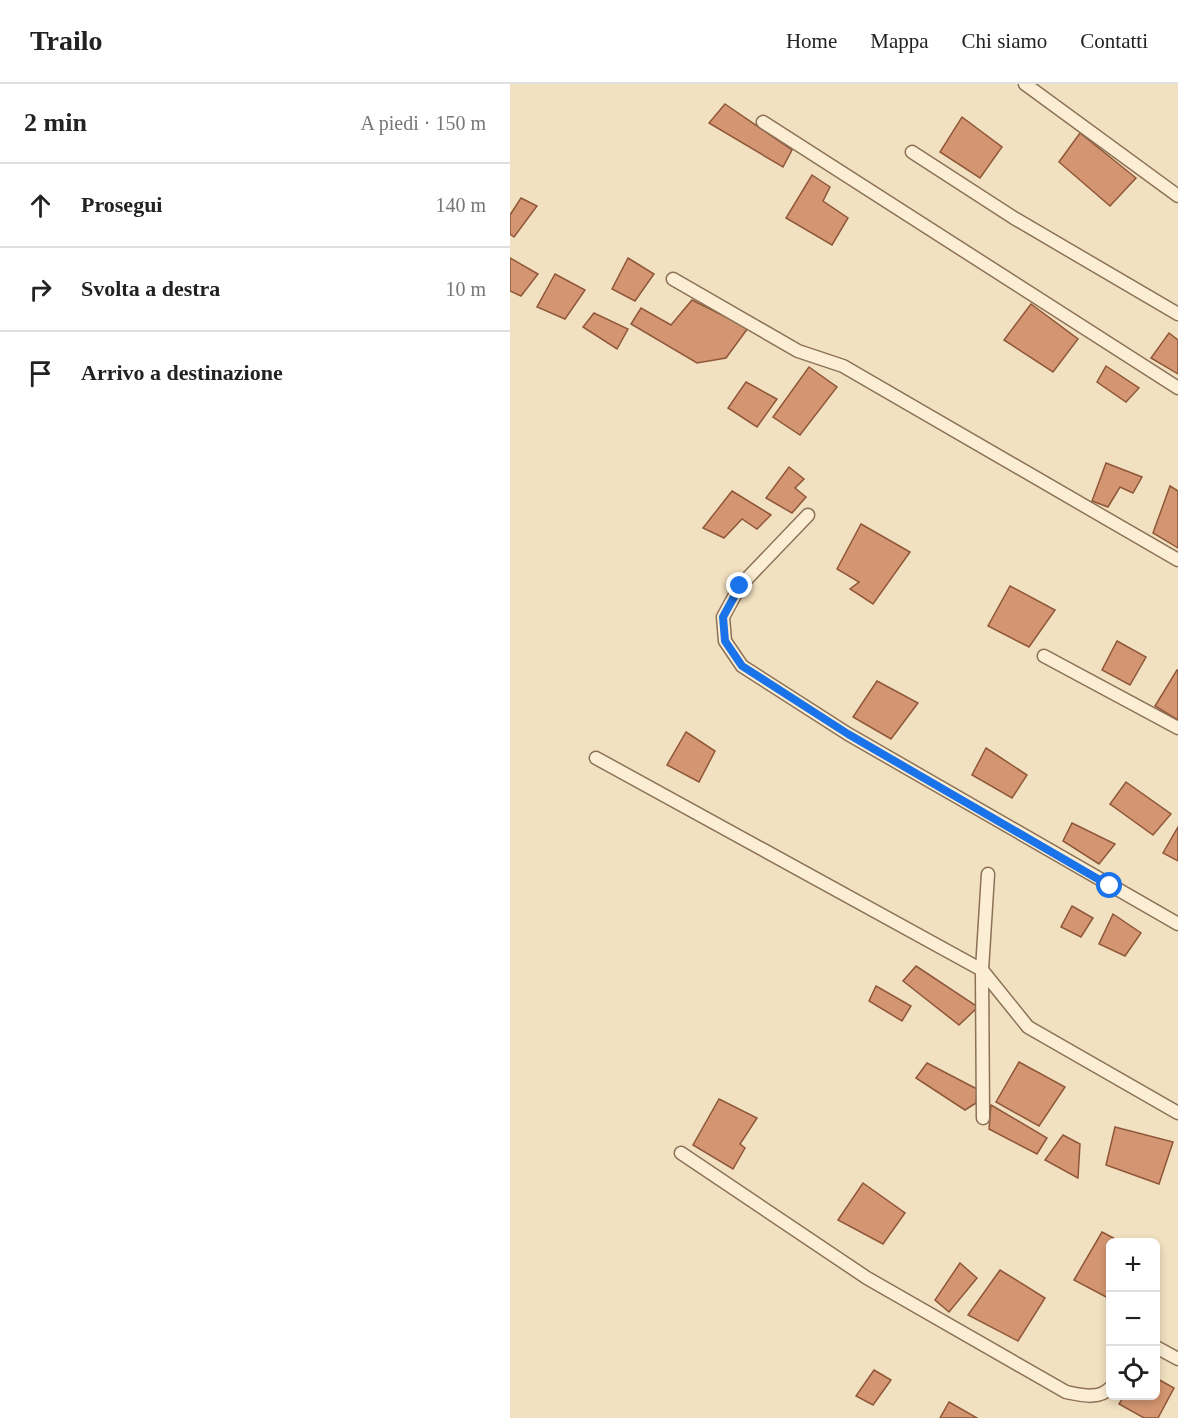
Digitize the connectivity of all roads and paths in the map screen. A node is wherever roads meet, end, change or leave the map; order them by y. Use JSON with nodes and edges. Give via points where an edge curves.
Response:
{"nodes":[{"id":1,"x":1025,"y":84,"type":"edge"},
{"id":2,"x":763,"y":122,"type":"dead end"},
{"id":3,"x":912,"y":152,"type":"dead end"},
{"id":4,"x":1178,"y":196,"type":"edge"},
{"id":5,"x":673,"y":279,"type":"dead end"},
{"id":6,"x":1178,"y":314,"type":"edge"},
{"id":7,"x":1178,"y":388,"type":"edge"},
{"id":8,"x":808,"y":515,"type":"dead end"},
{"id":9,"x":1178,"y":560,"type":"edge"},
{"id":10,"x":1044,"y":656,"type":"dead end"},
{"id":11,"x":1178,"y":728,"type":"edge"},
{"id":12,"x":596,"y":758,"type":"dead end"},
{"id":13,"x":988,"y":874,"type":"dead end"},
{"id":14,"x":1178,"y":924,"type":"edge"},
{"id":15,"x":981,"y":970,"type":"junction"},
{"id":16,"x":1178,"y":1113,"type":"edge"},
{"id":17,"x":983,"y":1118,"type":"dead end"},
{"id":18,"x":681,"y":1153,"type":"dead end"},
{"id":19,"x":1160,"y":1350,"type":"edge"},
{"id":20,"x":1178,"y":1359,"type":"edge"},
{"id":21,"x":1106,"y":1392,"type":"edge"}],
"edges":[{"from":1,"to":4,"type":"lane"},
{"from":2,"to":7,"type":"lane"},
{"from":3,"to":6,"type":"lane","via":[[1014,218]]},
{"from":5,"to":9,"type":"lane","via":[[798,351],[843,366]]},
{"from":8,"to":14,"type":"lane","via":[[740,586],[723,617],[725,641],[742,666],[848,734]]},
{"from":10,"to":11,"type":"lane"},
{"from":12,"to":15,"type":"lane"},
{"from":13,"to":15,"type":"lane"},
{"from":15,"to":16,"type":"lane","via":[[1028,1027]]},
{"from":15,"to":17,"type":"lane"},
{"from":18,"to":21,"type":"lane","via":[[867,1278],[1066,1392],[1088,1397]]},
{"from":19,"to":20,"type":"lane"}]}
